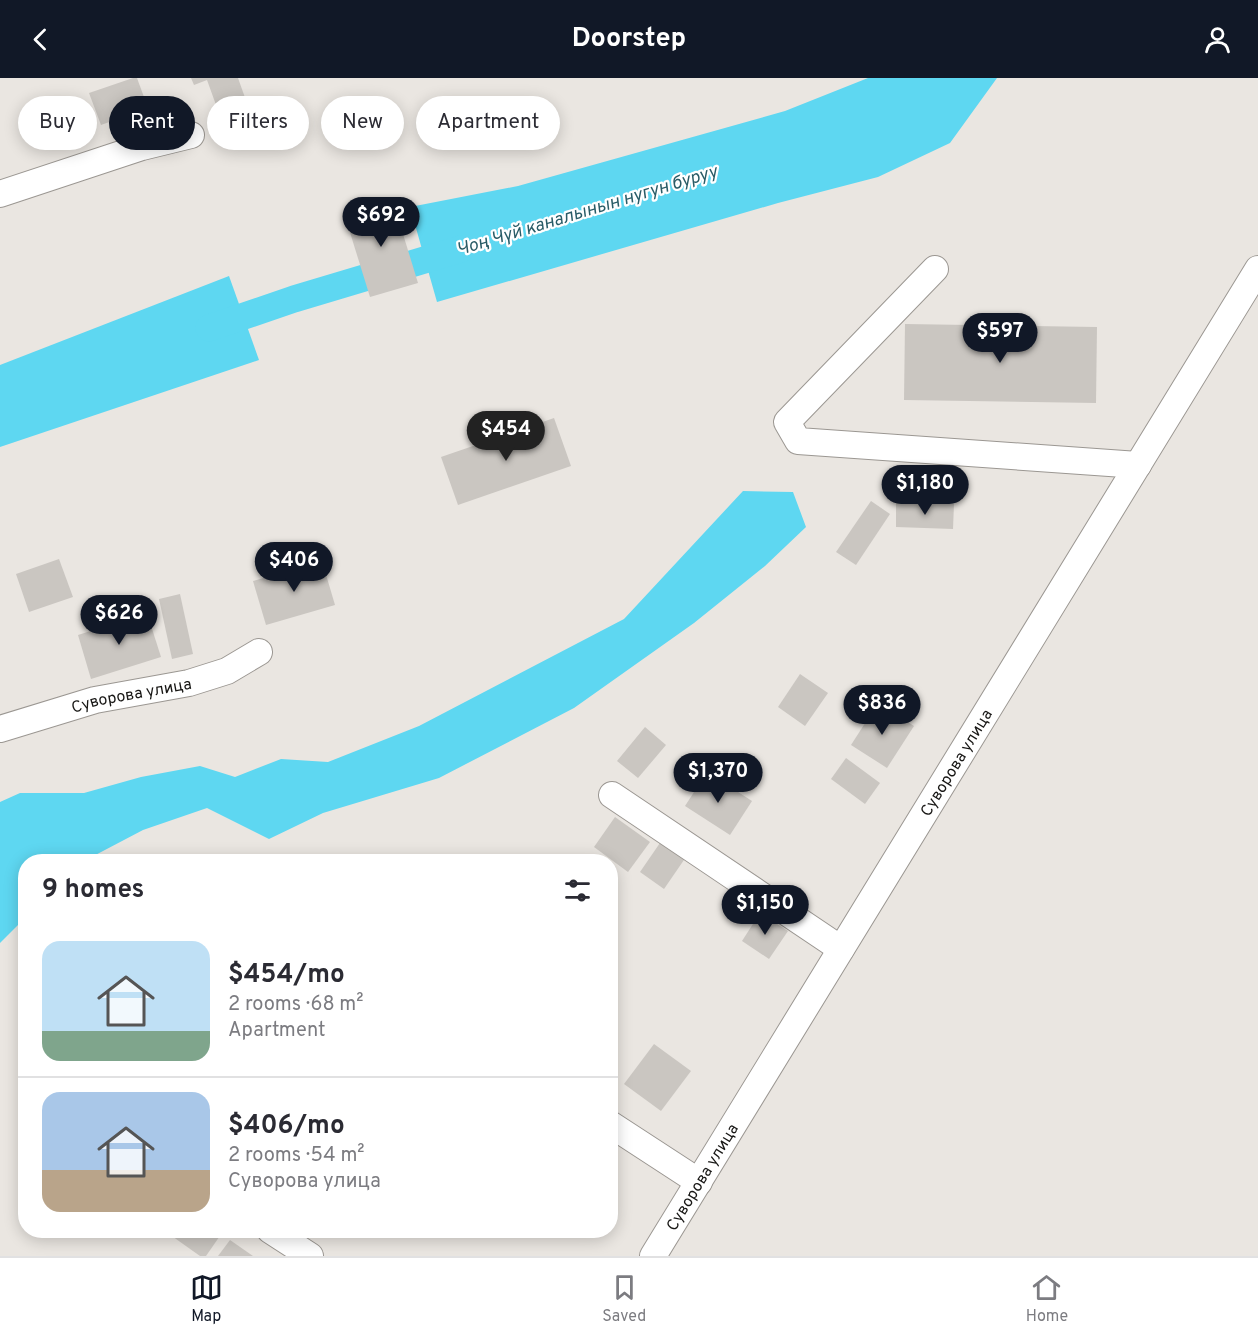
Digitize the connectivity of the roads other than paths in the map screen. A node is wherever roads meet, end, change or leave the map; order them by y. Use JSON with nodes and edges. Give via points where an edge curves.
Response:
{"nodes":[{"id":1,"x":133,"y":150,"type":"edge"},
{"id":2,"x":0,"y":194,"type":"edge"},
{"id":3,"x":935,"y":269,"type":"dead end"},
{"id":4,"x":1258,"y":269,"type":"edge"},
{"id":5,"x":1138,"y":465,"type":"junction"},
{"id":6,"x":259,"y":652,"type":"dead end"},
{"id":7,"x":0,"y":729,"type":"edge"},
{"id":8,"x":612,"y":795,"type":"dead end"},
{"id":9,"x":841,"y":949,"type":"junction"},
{"id":10,"x":618,"y":1129,"type":"edge"},
{"id":11,"x":699,"y":1182,"type":"junction"},
{"id":12,"x":282,"y":1238,"type":"edge"},
{"id":13,"x":310,"y":1256,"type":"edge"},
{"id":14,"x":653,"y":1256,"type":"edge"}],
"edges":[{"from":1,"to":2,"type":"street"},
{"from":3,"to":5,"type":"street","via":[[787,422],[798,441]]},
{"from":4,"to":5,"type":"street","name":"Суворова улица"},
{"from":5,"to":9,"type":"street","name":"Суворова улица"},
{"from":6,"to":7,"type":"street","name":"Суворова улица","via":[[227,671],[189,683],[96,700]]},
{"from":8,"to":9,"type":"street"},
{"from":9,"to":11,"type":"street","name":"Суворова улица"},
{"from":10,"to":11,"type":"street"},
{"from":11,"to":14,"type":"street","name":"Суворова улица"},
{"from":12,"to":13,"type":"street"}]}
